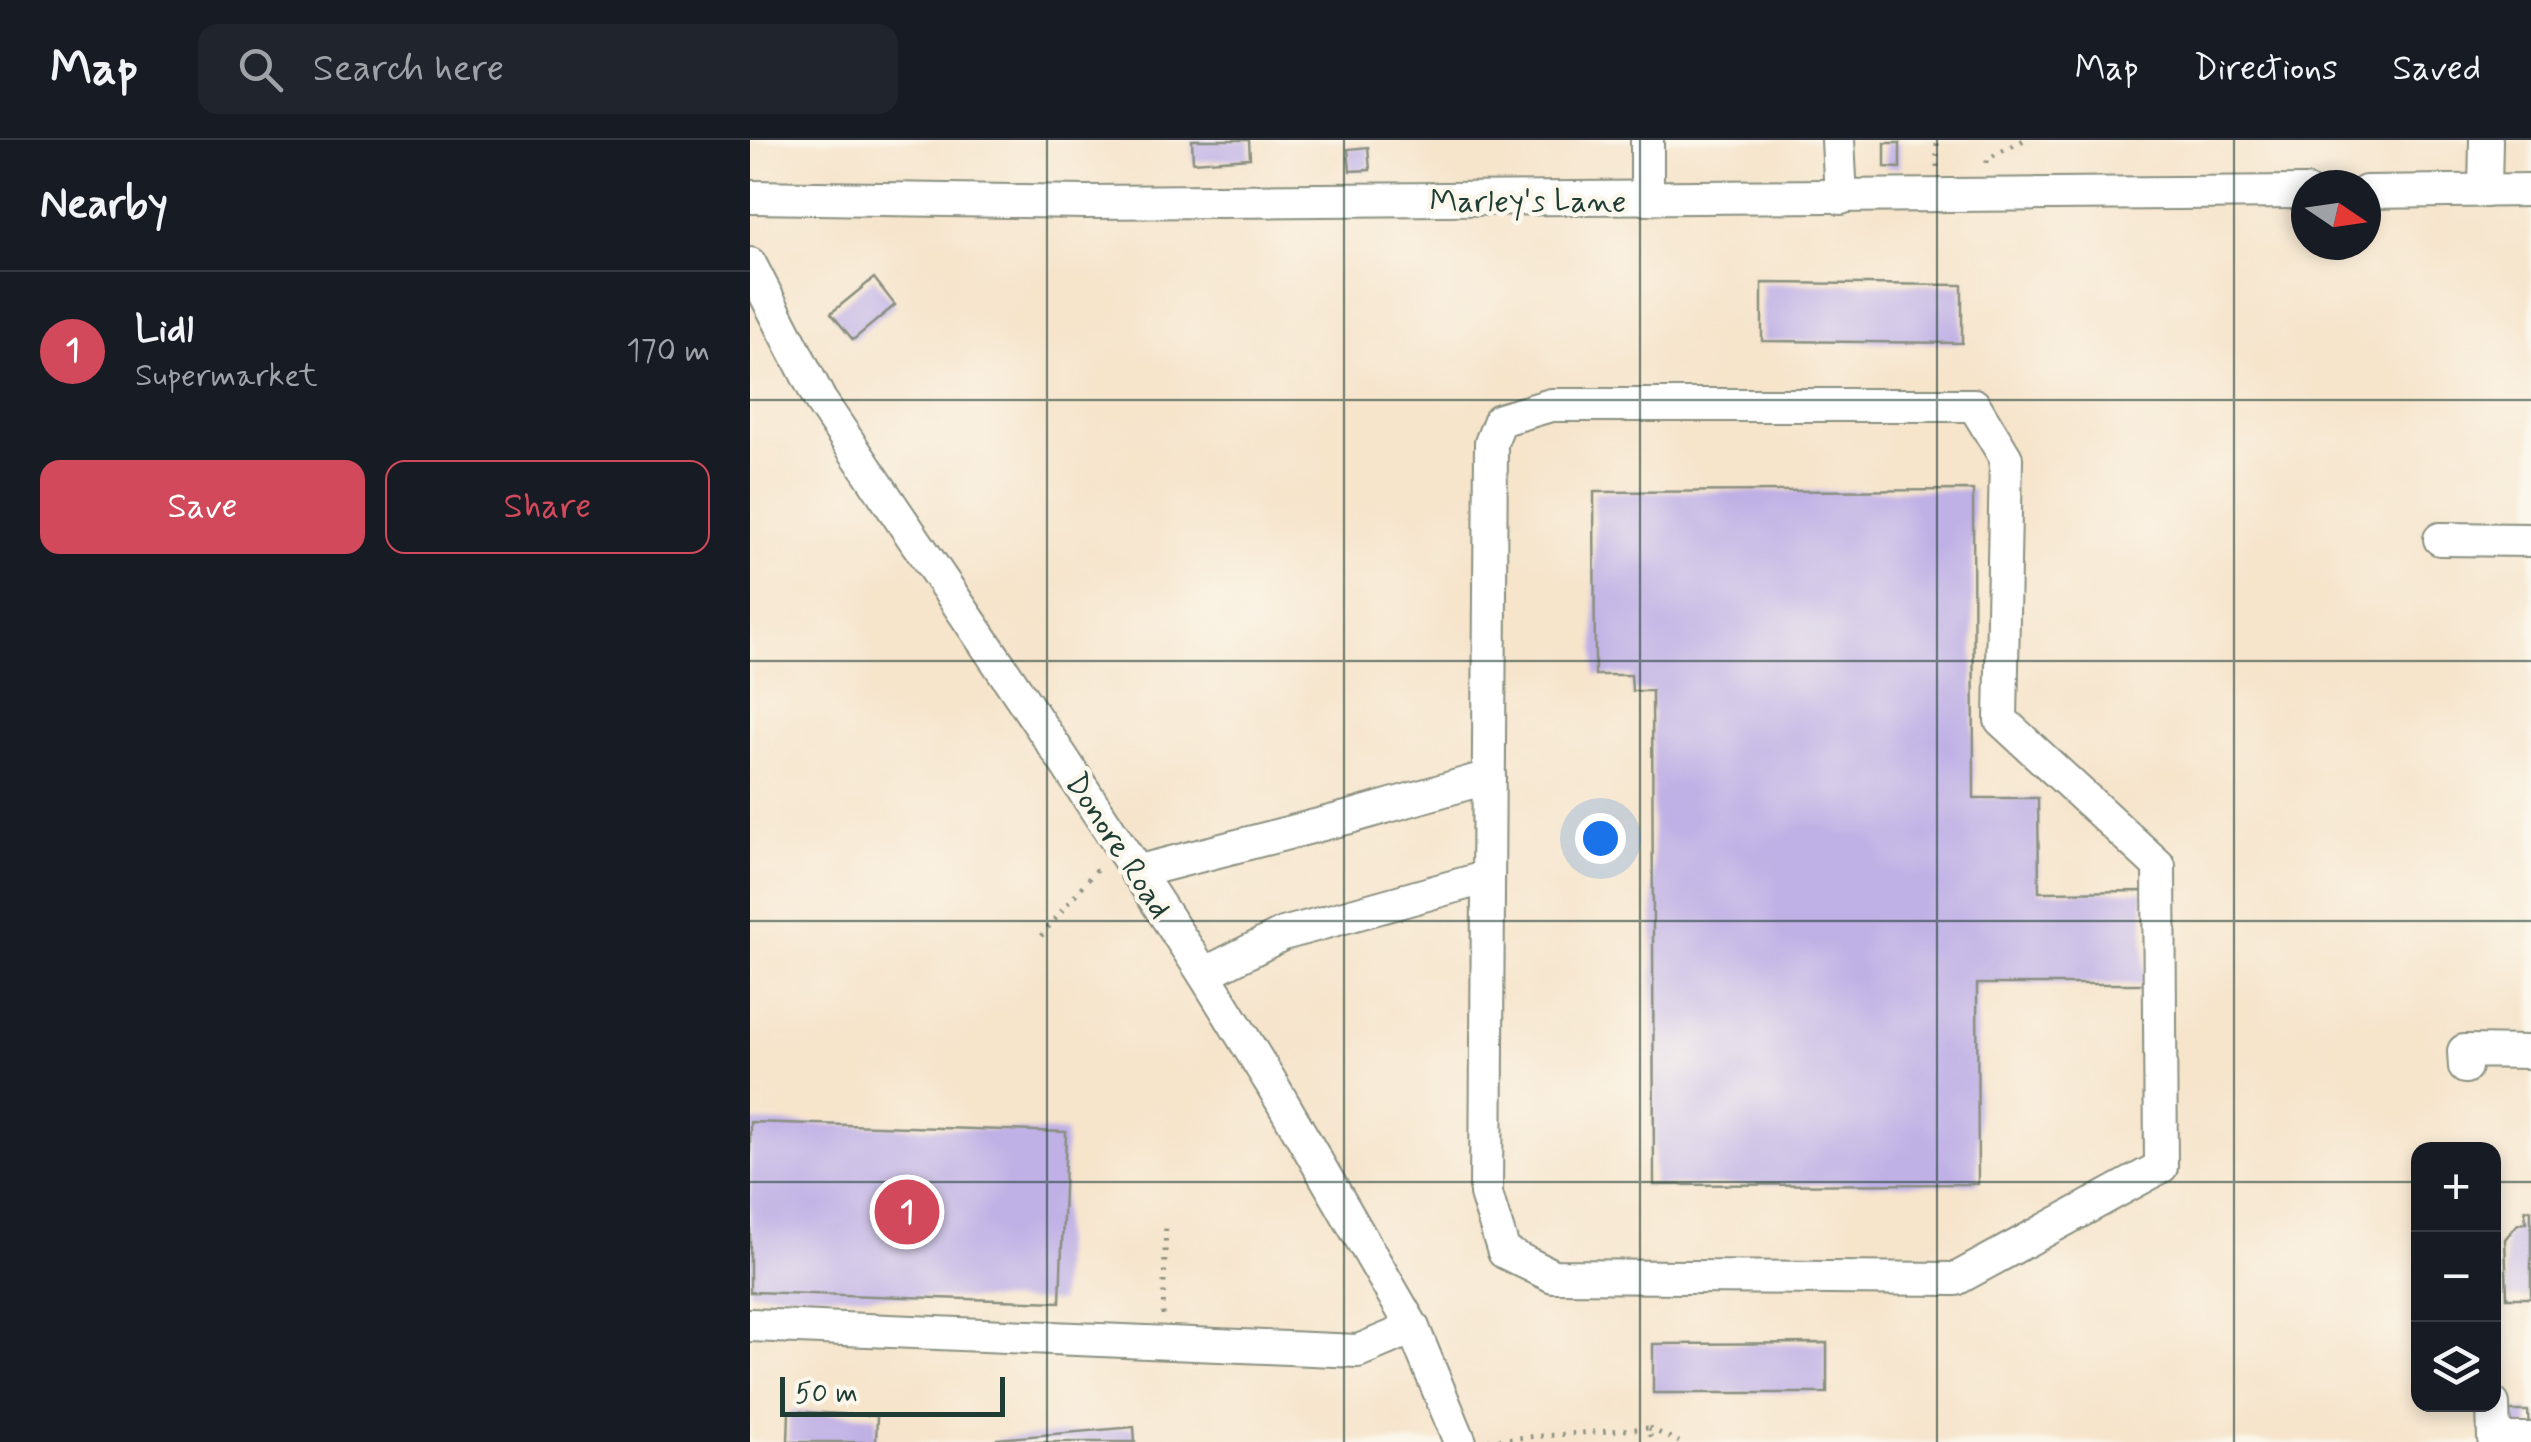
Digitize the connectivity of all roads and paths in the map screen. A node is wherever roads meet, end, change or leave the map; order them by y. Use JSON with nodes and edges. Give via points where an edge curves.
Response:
{"nodes":[{"id":1,"x":1647,"y":140,"type":"edge"},
{"id":2,"x":1838,"y":140,"type":"edge"},
{"id":3,"x":2486,"y":140,"type":"edge"},
{"id":4,"x":2531,"y":190,"type":"edge"},
{"id":5,"x":2485,"y":191,"type":"junction"},
{"id":6,"x":2291,"y":192,"type":"edge"},
{"id":7,"x":2381,"y":192,"type":"edge"},
{"id":8,"x":750,"y":198,"type":"edge"},
{"id":9,"x":1840,"y":198,"type":"junction"},
{"id":10,"x":1648,"y":199,"type":"junction"},
{"id":11,"x":750,"y":264,"type":"edge"},
{"id":12,"x":2440,"y":539,"type":"dead end"},
{"id":13,"x":2531,"y":540,"type":"edge"},
{"id":14,"x":1489,"y":777,"type":"junction"},
{"id":15,"x":1118,"y":844,"type":"junction"},
{"id":16,"x":1136,"y":872,"type":"junction"},
{"id":17,"x":1488,"y":877,"type":"junction"},
{"id":18,"x":1041,"y":936,"type":"dead end"},
{"id":19,"x":1204,"y":974,"type":"junction"},
{"id":20,"x":2531,"y":1052,"type":"edge"},
{"id":21,"x":2465,"y":1067,"type":"dead end"},
{"id":22,"x":1166,"y":1222,"type":"dead end"},
{"id":23,"x":750,"y":1325,"type":"edge"},
{"id":24,"x":1413,"y":1328,"type":"junction"},
{"id":25,"x":1163,"y":1343,"type":"junction"},
{"id":26,"x":2493,"y":1412,"type":"edge"},
{"id":27,"x":1649,"y":1428,"type":"junction"},
{"id":28,"x":2531,"y":1439,"type":"edge"},
{"id":29,"x":1460,"y":1442,"type":"edge"},
{"id":30,"x":1651,"y":1442,"type":"edge"},
{"id":31,"x":1678,"y":1442,"type":"edge"}],
"edges":[{"from":1,"to":10,"type":"street"},
{"from":2,"to":9,"type":"street"},
{"from":3,"to":5,"type":"street"},
{"from":4,"to":5,"type":"street"},
{"from":5,"to":7,"type":"street"},
{"from":6,"to":9,"type":"street","name":"Marley's Lane"},
{"from":8,"to":10,"type":"street","name":"Marley's Lane"},
{"from":9,"to":10,"type":"street","name":"Marley's Lane"},
{"from":11,"to":15,"type":"street","name":"Donore Road","via":[[820,400]]},
{"from":12,"to":13,"type":"street"},
{"from":14,"to":16,"type":"street"},
{"from":14,"to":17,"type":"street"},
{"from":14,"to":17,"type":"street","via":[[1491,444],[1500,420],[1551,405],[1974,405],[2006,458],[2001,720],[2159,866],[2161,1167],[1956,1279],[1552,1276],[1504,1252],[1486,1194]]},
{"from":15,"to":16,"type":"street","name":"Donore Road"},
{"from":15,"to":18,"type":"path"},
{"from":16,"to":19,"type":"street","name":"Donore Road"},
{"from":17,"to":19,"type":"street","via":[[1283,934]]},
{"from":19,"to":24,"type":"street","name":"Donore Road"},
{"from":20,"to":21,"type":"street","via":[[2464,1051]]},
{"from":22,"to":25,"type":"path"},
{"from":23,"to":25,"type":"street"},
{"from":24,"to":25,"type":"street","via":[[1358,1352]]},
{"from":24,"to":29,"type":"street","name":"Donore Road"},
{"from":26,"to":28,"type":"street","via":[[2494,1439]]},
{"from":27,"to":29,"type":"path"},
{"from":27,"to":30,"type":"path"},
{"from":27,"to":31,"type":"path"}]}
